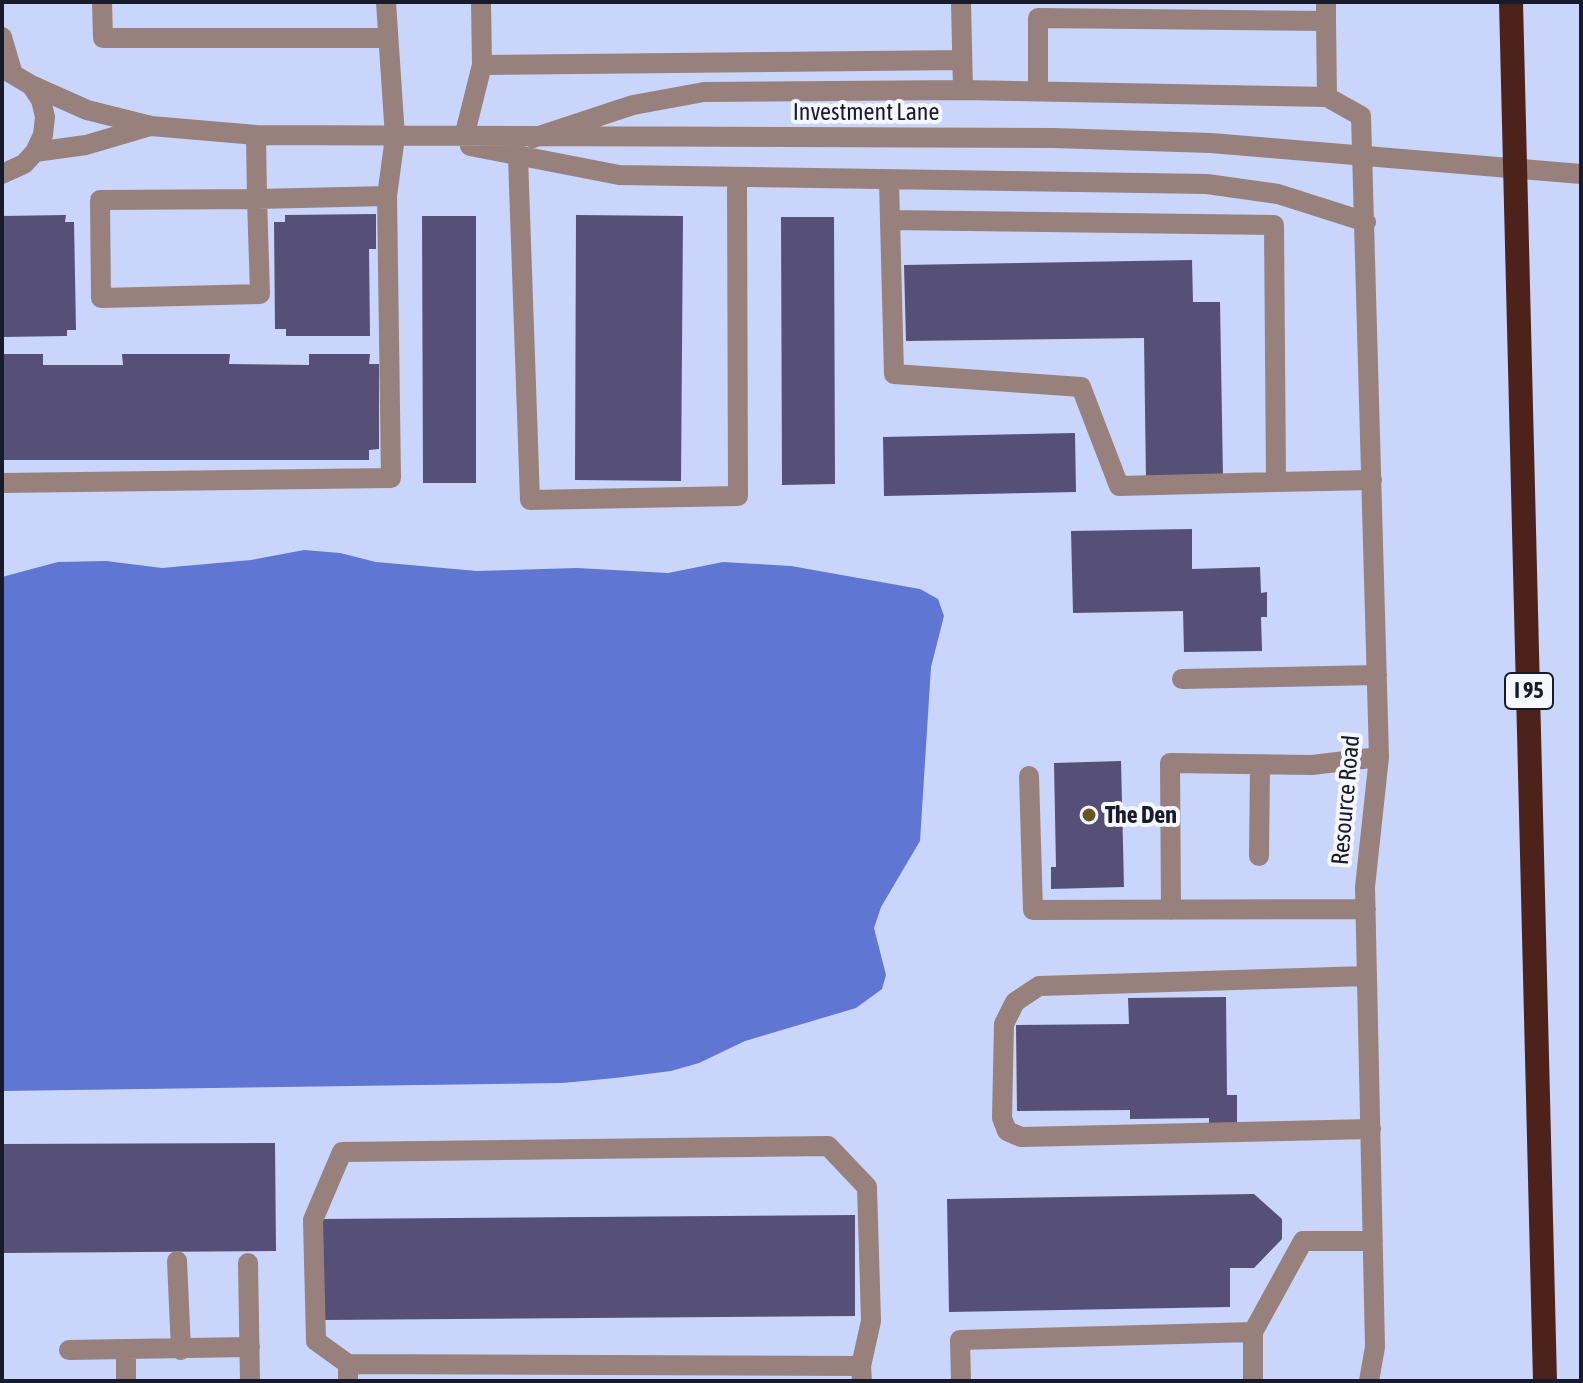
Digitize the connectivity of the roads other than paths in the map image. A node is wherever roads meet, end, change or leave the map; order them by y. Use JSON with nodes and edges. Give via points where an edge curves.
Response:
{"nodes":[{"id":1,"x":102,"y":2,"type":"edge"},
{"id":2,"x":386,"y":2,"type":"edge"},
{"id":3,"x":481,"y":2,"type":"edge"},
{"id":4,"x":961,"y":2,"type":"edge"},
{"id":5,"x":1511,"y":2,"type":"edge"},
{"id":6,"x":1038,"y":10,"type":"edge"},
{"id":7,"x":1326,"y":12,"type":"edge"},
{"id":8,"x":2,"y":37,"type":"edge"},
{"id":9,"x":388,"y":38,"type":"junction"},
{"id":10,"x":962,"y":60,"type":"junction"},
{"id":11,"x":482,"y":65,"type":"junction"},
{"id":12,"x":7,"y":69,"type":"edge"},
{"id":13,"x":31,"y":85,"type":"junction"},
{"id":14,"x":963,"y":90,"type":"junction"},
{"id":15,"x":1038,"y":91,"type":"junction"},
{"id":16,"x":1327,"y":97,"type":"junction"},
{"id":17,"x":151,"y":126,"type":"junction"},
{"id":18,"x":256,"y":135,"type":"junction"},
{"id":19,"x":395,"y":137,"type":"junction"},
{"id":20,"x":430,"y":137,"type":"junction"},
{"id":21,"x":464,"y":137,"type":"junction"},
{"id":22,"x":533,"y":138,"type":"junction"},
{"id":23,"x":35,"y":152,"type":"junction"},
{"id":24,"x":518,"y":157,"type":"junction"},
{"id":25,"x":2,"y":174,"type":"edge"},
{"id":26,"x":1581,"y":174,"type":"edge"},
{"id":27,"x":737,"y":178,"type":"junction"},
{"id":28,"x":889,"y":180,"type":"junction"},
{"id":29,"x":387,"y":196,"type":"junction"},
{"id":30,"x":257,"y":199,"type":"junction"},
{"id":31,"x":890,"y":220,"type":"junction"},
{"id":32,"x":1366,"y":222,"type":"junction"},
{"id":33,"x":1372,"y":480,"type":"junction"},
{"id":34,"x":1276,"y":482,"type":"junction"},
{"id":35,"x":2,"y":483,"type":"edge"},
{"id":36,"x":1377,"y":675,"type":"junction"},
{"id":37,"x":1182,"y":679,"type":"dead end"},
{"id":38,"x":1379,"y":757,"type":"junction"},
{"id":39,"x":1260,"y":766,"type":"junction"},
{"id":40,"x":1029,"y":776,"type":"dead end"},
{"id":41,"x":1259,"y":856,"type":"dead end"},
{"id":42,"x":1366,"y":909,"type":"junction"},
{"id":43,"x":1171,"y":910,"type":"junction"},
{"id":44,"x":1367,"y":976,"type":"junction"},
{"id":45,"x":1371,"y":1129,"type":"junction"},
{"id":46,"x":1373,"y":1241,"type":"junction"},
{"id":47,"x":177,"y":1261,"type":"dead end"},
{"id":48,"x":248,"y":1263,"type":"dead end"},
{"id":49,"x":1253,"y":1332,"type":"junction"},
{"id":50,"x":250,"y":1347,"type":"junction"},
{"id":51,"x":126,"y":1349,"type":"junction"},
{"id":52,"x":69,"y":1350,"type":"dead end"},
{"id":53,"x":181,"y":1350,"type":"junction"},
{"id":54,"x":348,"y":1372,"type":"edge"},
{"id":55,"x":862,"y":1373,"type":"edge"},
{"id":56,"x":126,"y":1381,"type":"edge"},
{"id":57,"x":250,"y":1381,"type":"edge"},
{"id":58,"x":961,"y":1381,"type":"edge"},
{"id":59,"x":1253,"y":1381,"type":"edge"},
{"id":60,"x":1369,"y":1381,"type":"edge"},
{"id":61,"x":1545,"y":1381,"type":"edge"}],
"edges":[{"from":1,"to":9,"type":"street","via":[[103,38]]},
{"from":2,"to":9,"type":"street"},
{"from":3,"to":11,"type":"street"},
{"from":4,"to":10,"type":"street"},
{"from":5,"to":61,"type":"highway","number":"I 95"},
{"from":6,"to":7,"type":"street"},
{"from":6,"to":15,"type":"street"},
{"from":7,"to":16,"type":"street"},
{"from":8,"to":12,"type":"street"},
{"from":9,"to":19,"type":"street"},
{"from":10,"to":11,"type":"street"},
{"from":10,"to":14,"type":"street"},
{"from":11,"to":21,"type":"street"},
{"from":12,"to":13,"type":"street","name":"Investment Lane"},
{"from":13,"to":17,"type":"street","name":"Investment Lane","via":[[87,110]]},
{"from":13,"to":23,"type":"street","via":[[45,117]]},
{"from":14,"to":15,"type":"street"},
{"from":14,"to":22,"type":"street","via":[[704,92],[633,105]]},
{"from":15,"to":16,"type":"street"},
{"from":16,"to":32,"type":"street","name":"Resource Road","via":[[1361,116]]},
{"from":17,"to":18,"type":"street","name":"Investment Lane"},
{"from":17,"to":23,"type":"street","name":"Investment Lane","via":[[86,145]]},
{"from":18,"to":19,"type":"street","name":"Investment Lane"},
{"from":18,"to":30,"type":"street"},
{"from":19,"to":20,"type":"street","name":"Investment Lane"},
{"from":19,"to":29,"type":"street"},
{"from":20,"to":21,"type":"street","name":"Investment Lane"},
{"from":20,"to":24,"type":"street"},
{"from":21,"to":22,"type":"street","name":"Investment Lane"},
{"from":22,"to":26,"type":"street","name":"Investment Lane","via":[[1211,143]]},
{"from":23,"to":25,"type":"street"},
{"from":24,"to":27,"type":"street","via":[[619,175]]},
{"from":24,"to":27,"type":"street","via":[[530,500],[738,496]]},
{"from":27,"to":28,"type":"street"},
{"from":28,"to":31,"type":"street"},
{"from":28,"to":32,"type":"street","via":[[1207,184],[1278,194]]},
{"from":29,"to":30,"type":"street"},
{"from":29,"to":35,"type":"street","via":[[391,478]]},
{"from":30,"to":30,"type":"street","via":[[260,294],[101,298],[100,200]]},
{"from":31,"to":34,"type":"street","via":[[894,374],[1081,387],[1119,486]]},
{"from":31,"to":34,"type":"street","via":[[1274,225]]},
{"from":32,"to":33,"type":"street","name":"Resource Road"},
{"from":33,"to":34,"type":"street"},
{"from":33,"to":36,"type":"street","name":"Resource Road"},
{"from":36,"to":37,"type":"street"},
{"from":36,"to":38,"type":"street","name":"Resource Road"},
{"from":38,"to":39,"type":"street"},
{"from":38,"to":42,"type":"street","name":"Resource Road"},
{"from":39,"to":41,"type":"street"},
{"from":39,"to":43,"type":"street","via":[[1170,763]]},
{"from":40,"to":43,"type":"street","via":[[1033,910]]},
{"from":42,"to":43,"type":"street"},
{"from":42,"to":44,"type":"street","name":"Resource Road"},
{"from":44,"to":45,"type":"street","name":"Resource Road"},
{"from":44,"to":45,"type":"street","via":[[1039,986],[1015,1002],[1004,1024],[1002,1118],[1007,1131],[1021,1137]]},
{"from":45,"to":46,"type":"street","name":"Resource Road"},
{"from":46,"to":49,"type":"street","via":[[1303,1241]]},
{"from":46,"to":60,"type":"street","name":"Resource Road","via":[[1375,1347]]},
{"from":47,"to":53,"type":"street"},
{"from":48,"to":50,"type":"street"},
{"from":49,"to":58,"type":"street","via":[[960,1340]]},
{"from":49,"to":59,"type":"street"},
{"from":50,"to":53,"type":"street"},
{"from":50,"to":57,"type":"street"},
{"from":51,"to":52,"type":"street"},
{"from":51,"to":53,"type":"street"},
{"from":51,"to":56,"type":"street"},
{"from":54,"to":55,"type":"street"},
{"from":54,"to":55,"type":"street","via":[[316,1341],[313,1220],[342,1152],[828,1146],[867,1187],[871,1321]]}]}
